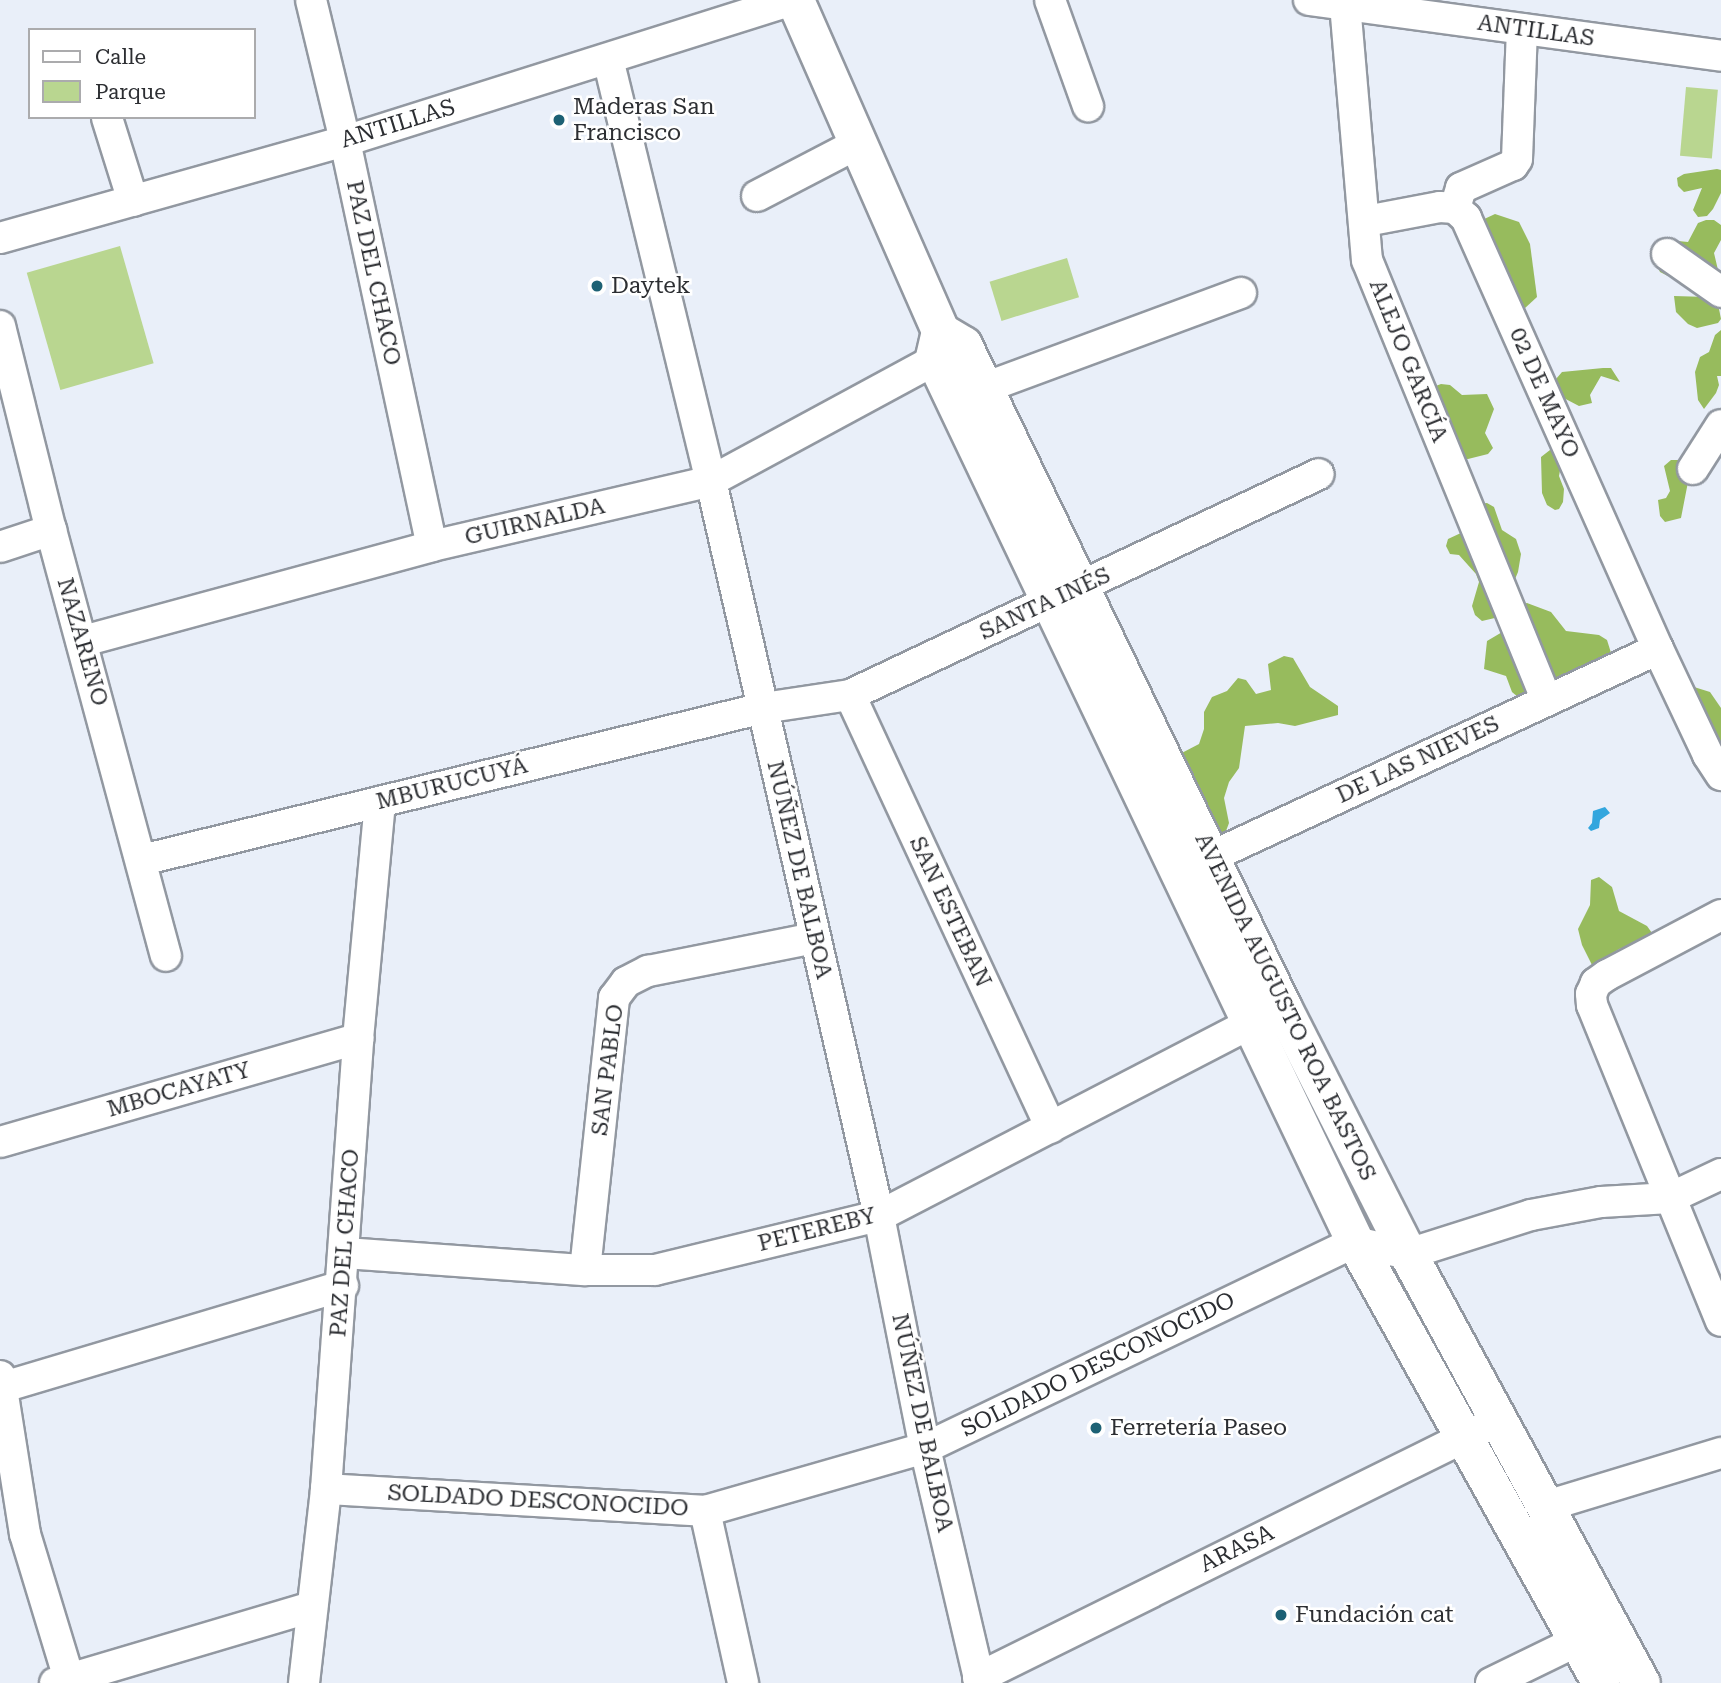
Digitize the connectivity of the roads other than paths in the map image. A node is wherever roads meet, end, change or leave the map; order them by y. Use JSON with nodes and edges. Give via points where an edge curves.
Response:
{"nodes":[{"id":1,"x":311,"y":0,"type":"edge"},
{"id":2,"x":794,"y":0,"type":"edge"},
{"id":3,"x":1050,"y":0,"type":"edge"},
{"id":4,"x":1311,"y":0,"type":"edge"},
{"id":5,"x":1345,"y":4,"type":"junction"},
{"id":6,"x":1522,"y":29,"type":"junction"},
{"id":7,"x":1721,"y":56,"type":"edge"},
{"id":8,"x":608,"y":59,"type":"junction"},
{"id":9,"x":1087,"y":106,"type":"dead end"},
{"id":10,"x":107,"y":119,"type":"edge"},
{"id":11,"x":345,"y":141,"type":"junction"},
{"id":12,"x":857,"y":144,"type":"junction"},
{"id":13,"x":757,"y":196,"type":"dead end"},
{"id":14,"x":133,"y":201,"type":"junction"},
{"id":15,"x":1455,"y":208,"type":"junction"},
{"id":16,"x":1366,"y":221,"type":"junction"},
{"id":17,"x":0,"y":238,"type":"edge"},
{"id":18,"x":1667,"y":254,"type":"dead end"},
{"id":19,"x":1721,"y":292,"type":"edge"},
{"id":20,"x":1241,"y":293,"type":"dead end"},
{"id":21,"x":0,"y":326,"type":"edge"},
{"id":22,"x":946,"y":344,"type":"junction"},
{"id":23,"x":984,"y":388,"type":"junction"},
{"id":24,"x":1721,"y":425,"type":"edge"},
{"id":25,"x":1693,"y":469,"type":"dead end"},
{"id":26,"x":1319,"y":474,"type":"dead end"},
{"id":27,"x":711,"y":481,"type":"junction"},
{"id":28,"x":51,"y":530,"type":"junction"},
{"id":29,"x":432,"y":546,"type":"junction"},
{"id":30,"x":0,"y":547,"type":"edge"},
{"id":31,"x":1066,"y":595,"type":"junction"},
{"id":32,"x":83,"y":641,"type":"junction"},
{"id":33,"x":1658,"y":649,"type":"junction"},
{"id":34,"x":850,"y":695,"type":"junction"},
{"id":35,"x":1547,"y":700,"type":"junction"},
{"id":36,"x":763,"y":708,"type":"junction"},
{"id":37,"x":1721,"y":775,"type":"edge"},
{"id":38,"x":380,"y":802,"type":"junction"},
{"id":39,"x":142,"y":860,"type":"junction"},
{"id":40,"x":1195,"y":865,"type":"junction"},
{"id":41,"x":1721,"y":915,"type":"edge"},
{"id":42,"x":815,"y":938,"type":"junction"},
{"id":43,"x":166,"y":957,"type":"dead end"},
{"id":44,"x":1282,"y":1006,"type":"junction"},
{"id":45,"x":1251,"y":1025,"type":"junction"},
{"id":46,"x":358,"y":1039,"type":"junction"},
{"id":47,"x":1051,"y":1128,"type":"junction"},
{"id":48,"x":0,"y":1142,"type":"edge"},
{"id":49,"x":1721,"y":1174,"type":"edge"},
{"id":50,"x":1670,"y":1198,"type":"junction"},
{"id":51,"x":879,"y":1216,"type":"junction"},
{"id":52,"x":1354,"y":1242,"type":"junction"},
{"id":53,"x":345,"y":1253,"type":"junction"},
{"id":54,"x":1408,"y":1254,"type":"junction"},
{"id":55,"x":585,"y":1270,"type":"junction"},
{"id":56,"x":342,"y":1286,"type":"junction"},
{"id":57,"x":1721,"y":1321,"type":"edge"},
{"id":58,"x":1,"y":1383,"type":"edge"},
{"id":59,"x":1496,"y":1422,"type":"junction"},
{"id":60,"x":1463,"y":1437,"type":"junction"},
{"id":61,"x":925,"y":1448,"type":"junction"},
{"id":62,"x":1721,"y":1453,"type":"edge"},
{"id":63,"x":326,"y":1489,"type":"junction"},
{"id":64,"x":1544,"y":1507,"type":"junction"},
{"id":65,"x":705,"y":1511,"type":"junction"},
{"id":66,"x":312,"y":1607,"type":"junction"},
{"id":67,"x":1607,"y":1621,"type":"junction"},
{"id":68,"x":1577,"y":1641,"type":"junction"},
{"id":69,"x":62,"y":1681,"type":"edge"},
{"id":70,"x":979,"y":1681,"type":"edge"},
{"id":71,"x":304,"y":1683,"type":"edge"},
{"id":72,"x":743,"y":1683,"type":"edge"},
{"id":73,"x":1492,"y":1683,"type":"edge"},
{"id":74,"x":1601,"y":1683,"type":"edge"},
{"id":75,"x":1642,"y":1683,"type":"edge"}],
"edges":[{"from":1,"to":11,"type":"street","name":"PAZ DEL CHACO"},
{"from":2,"to":8,"type":"street","name":"ANTILLAS"},
{"from":2,"to":12,"type":"main road","name":"AVENIDA AUGUSTO ROA BASTOS"},
{"from":3,"to":9,"type":"street"},
{"from":4,"to":5,"type":"street","name":"ANTILLAS"},
{"from":5,"to":6,"type":"street","name":"ANTILLAS"},
{"from":5,"to":16,"type":"street","name":"ALEJO GARCÍA"},
{"from":6,"to":7,"type":"street","name":"ANTILLAS"},
{"from":6,"to":15,"type":"street","via":[[1517,159],[1461,188]]},
{"from":8,"to":11,"type":"street","name":"ANTILLAS"},
{"from":8,"to":27,"type":"street","name":"NÚÑEZ DE BALBOA"},
{"from":10,"to":14,"type":"street"},
{"from":11,"to":14,"type":"street","name":"ANTILLAS"},
{"from":11,"to":29,"type":"street","name":"PAZ DEL CHACO"},
{"from":12,"to":13,"type":"street"},
{"from":12,"to":22,"type":"main road","name":"AVENIDA AUGUSTO ROA BASTOS"},
{"from":14,"to":17,"type":"street","name":"ANTILLAS"},
{"from":15,"to":16,"type":"street"},
{"from":15,"to":33,"type":"street","name":"02 DE MAYO","via":[[1466,218]]},
{"from":16,"to":35,"type":"street","name":"ALEJO GARCÍA","via":[[1367,260]]},
{"from":18,"to":19,"type":"street"},
{"from":20,"to":23,"type":"street"},
{"from":21,"to":28,"type":"street","name":"NAZARENO"},
{"from":22,"to":23,"type":"main road","name":"AVENIDA AUGUSTO ROA BASTOS"},
{"from":22,"to":27,"type":"street","name":"GUIRNALDA"},
{"from":22,"to":31,"type":"main road","name":"AVENIDA AUGUSTO ROA BASTOS"},
{"from":23,"to":31,"type":"main road","name":"AVENIDA AUGUSTO ROA BASTOS"},
{"from":24,"to":25,"type":"street"},
{"from":26,"to":31,"type":"street","name":"SANTA INÉS"},
{"from":27,"to":29,"type":"street","name":"GUIRNALDA"},
{"from":27,"to":36,"type":"street","name":"NÚÑEZ DE BALBOA"},
{"from":28,"to":30,"type":"street"},
{"from":28,"to":32,"type":"street","name":"NAZARENO"},
{"from":29,"to":32,"type":"street","name":"GUIRNALDA"},
{"from":31,"to":34,"type":"street","name":"SANTA INÉS"},
{"from":31,"to":40,"type":"main road","name":"AVENIDA AUGUSTO ROA BASTOS"},
{"from":32,"to":39,"type":"street","name":"NAZARENO"},
{"from":33,"to":35,"type":"street","name":"DE LAS NIEVES"},
{"from":33,"to":37,"type":"street","name":"02 DE MAYO"},
{"from":34,"to":36,"type":"street","name":"SANTA INÉS"},
{"from":34,"to":47,"type":"street","name":"SAN ESTEBAN"},
{"from":35,"to":40,"type":"street","name":"DE LAS NIEVES"},
{"from":36,"to":38,"type":"street","name":"MBURUCUYÁ"},
{"from":36,"to":42,"type":"street","name":"NÚÑEZ DE BALBOA"},
{"from":38,"to":39,"type":"street","name":"MBURUCUYÁ"},
{"from":38,"to":46,"type":"street","name":"PAZ DEL CHACO"},
{"from":39,"to":43,"type":"street","name":"NAZARENO"},
{"from":40,"to":44,"type":"main road","name":"AVENIDA AUGUSTO ROA BASTOS"},
{"from":40,"to":45,"type":"main road","name":"AVENIDA AUGUSTO ROA BASTOS"},
{"from":41,"to":50,"type":"street","via":[[1607,975],[1591,994]]},
{"from":42,"to":51,"type":"street","name":"NÚÑEZ DE BALBOA"},
{"from":42,"to":55,"type":"street","name":"SAN PABLO","via":[[648,971],[626,982],[614,998]]},
{"from":44,"to":45,"type":"street","name":"PETEREBY"},
{"from":44,"to":54,"type":"main road","name":"AVENIDA AUGUSTO ROA BASTOS"},
{"from":45,"to":47,"type":"street","name":"PETEREBY"},
{"from":45,"to":52,"type":"main road","name":"AVENIDA AUGUSTO ROA BASTOS"},
{"from":46,"to":48,"type":"street","name":"MBOCAYATY"},
{"from":46,"to":53,"type":"street","name":"PAZ DEL CHACO"},
{"from":47,"to":51,"type":"street","name":"PETEREBY"},
{"from":49,"to":50,"type":"street"},
{"from":50,"to":54,"type":"street","via":[[1601,1202],[1531,1215]]},
{"from":50,"to":57,"type":"street"},
{"from":51,"to":55,"type":"street","name":"PETEREBY","via":[[655,1270]]},
{"from":51,"to":61,"type":"street","name":"NÚÑEZ DE BALBOA"},
{"from":52,"to":54,"type":"street"},
{"from":52,"to":60,"type":"main road","name":"AVENIDA AUGUSTO ROA BASTOS"},
{"from":52,"to":61,"type":"street","name":"SOLDADO DESCONOCIDO"},
{"from":53,"to":55,"type":"street","name":"PETEREBY"},
{"from":53,"to":56,"type":"street","name":"PAZ DEL CHACO"},
{"from":54,"to":59,"type":"main road","name":"AVENIDA AUGUSTO ROA BASTOS"},
{"from":56,"to":58,"type":"street"},
{"from":56,"to":63,"type":"street","name":"PAZ DEL CHACO"},
{"from":58,"to":69,"type":"street","via":[[25,1534]]},
{"from":59,"to":60,"type":"street","name":"ARASA"},
{"from":59,"to":64,"type":"main road","name":"AVENIDA AUGUSTO ROA BASTOS"},
{"from":60,"to":68,"type":"main road","name":"AVENIDA AUGUSTO ROA BASTOS"},
{"from":60,"to":70,"type":"street","name":"ARASA"},
{"from":61,"to":65,"type":"street","name":"SOLDADO DESCONOCIDO"},
{"from":61,"to":70,"type":"street","name":"NÚÑEZ DE BALBOA"},
{"from":62,"to":64,"type":"street"},
{"from":63,"to":65,"type":"street","name":"SOLDADO DESCONOCIDO"},
{"from":63,"to":66,"type":"street","name":"PAZ DEL CHACO"},
{"from":64,"to":67,"type":"main road","name":"AVENIDA AUGUSTO ROA BASTOS"},
{"from":65,"to":72,"type":"street"},
{"from":66,"to":69,"type":"street"},
{"from":66,"to":71,"type":"street","name":"PAZ DEL CHACO"},
{"from":67,"to":68,"type":"street"},
{"from":67,"to":75,"type":"main road","name":"AVENIDA AUGUSTO ROA BASTOS"},
{"from":68,"to":73,"type":"street"},
{"from":68,"to":74,"type":"main road","name":"AVENIDA AUGUSTO ROA BASTOS"}]}
